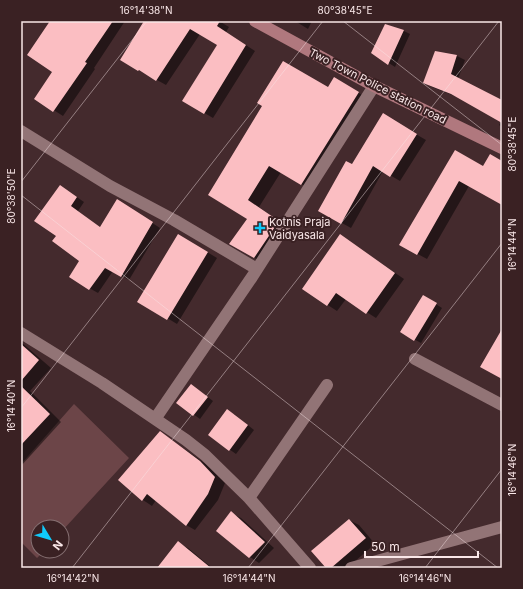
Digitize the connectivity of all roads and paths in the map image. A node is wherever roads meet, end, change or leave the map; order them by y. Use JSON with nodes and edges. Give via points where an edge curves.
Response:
{"nodes":[{"id":1,"x":254,"y":21,"type":"edge"},
{"id":2,"x":374,"y":86,"type":"junction"},
{"id":3,"x":21,"y":131,"type":"edge"},
{"id":4,"x":502,"y":148,"type":"edge"},
{"id":5,"x":257,"y":269,"type":"junction"},
{"id":6,"x":21,"y":333,"type":"edge"},
{"id":7,"x":415,"y":359,"type":"dead end"},
{"id":8,"x":327,"y":385,"type":"dead end"},
{"id":9,"x":502,"y":405,"type":"edge"},
{"id":10,"x":155,"y":419,"type":"junction"},
{"id":11,"x":249,"y":498,"type":"junction"},
{"id":12,"x":502,"y":528,"type":"edge"},
{"id":13,"x":359,"y":567,"type":"edge"},
{"id":14,"x":310,"y":568,"type":"edge"}],
"edges":[{"from":1,"to":2,"type":"street","name":"Two Town Police station road"},
{"from":2,"to":4,"type":"street","name":"Two Town Police station road"},
{"from":2,"to":5,"type":"street"},
{"from":3,"to":5,"type":"street","via":[[110,186]]},
{"from":5,"to":10,"type":"street"},
{"from":6,"to":10,"type":"street"},
{"from":7,"to":9,"type":"street"},
{"from":8,"to":11,"type":"street"},
{"from":10,"to":11,"type":"street","via":[[205,455]]},
{"from":11,"to":14,"type":"street"},
{"from":12,"to":13,"type":"street"}]}
